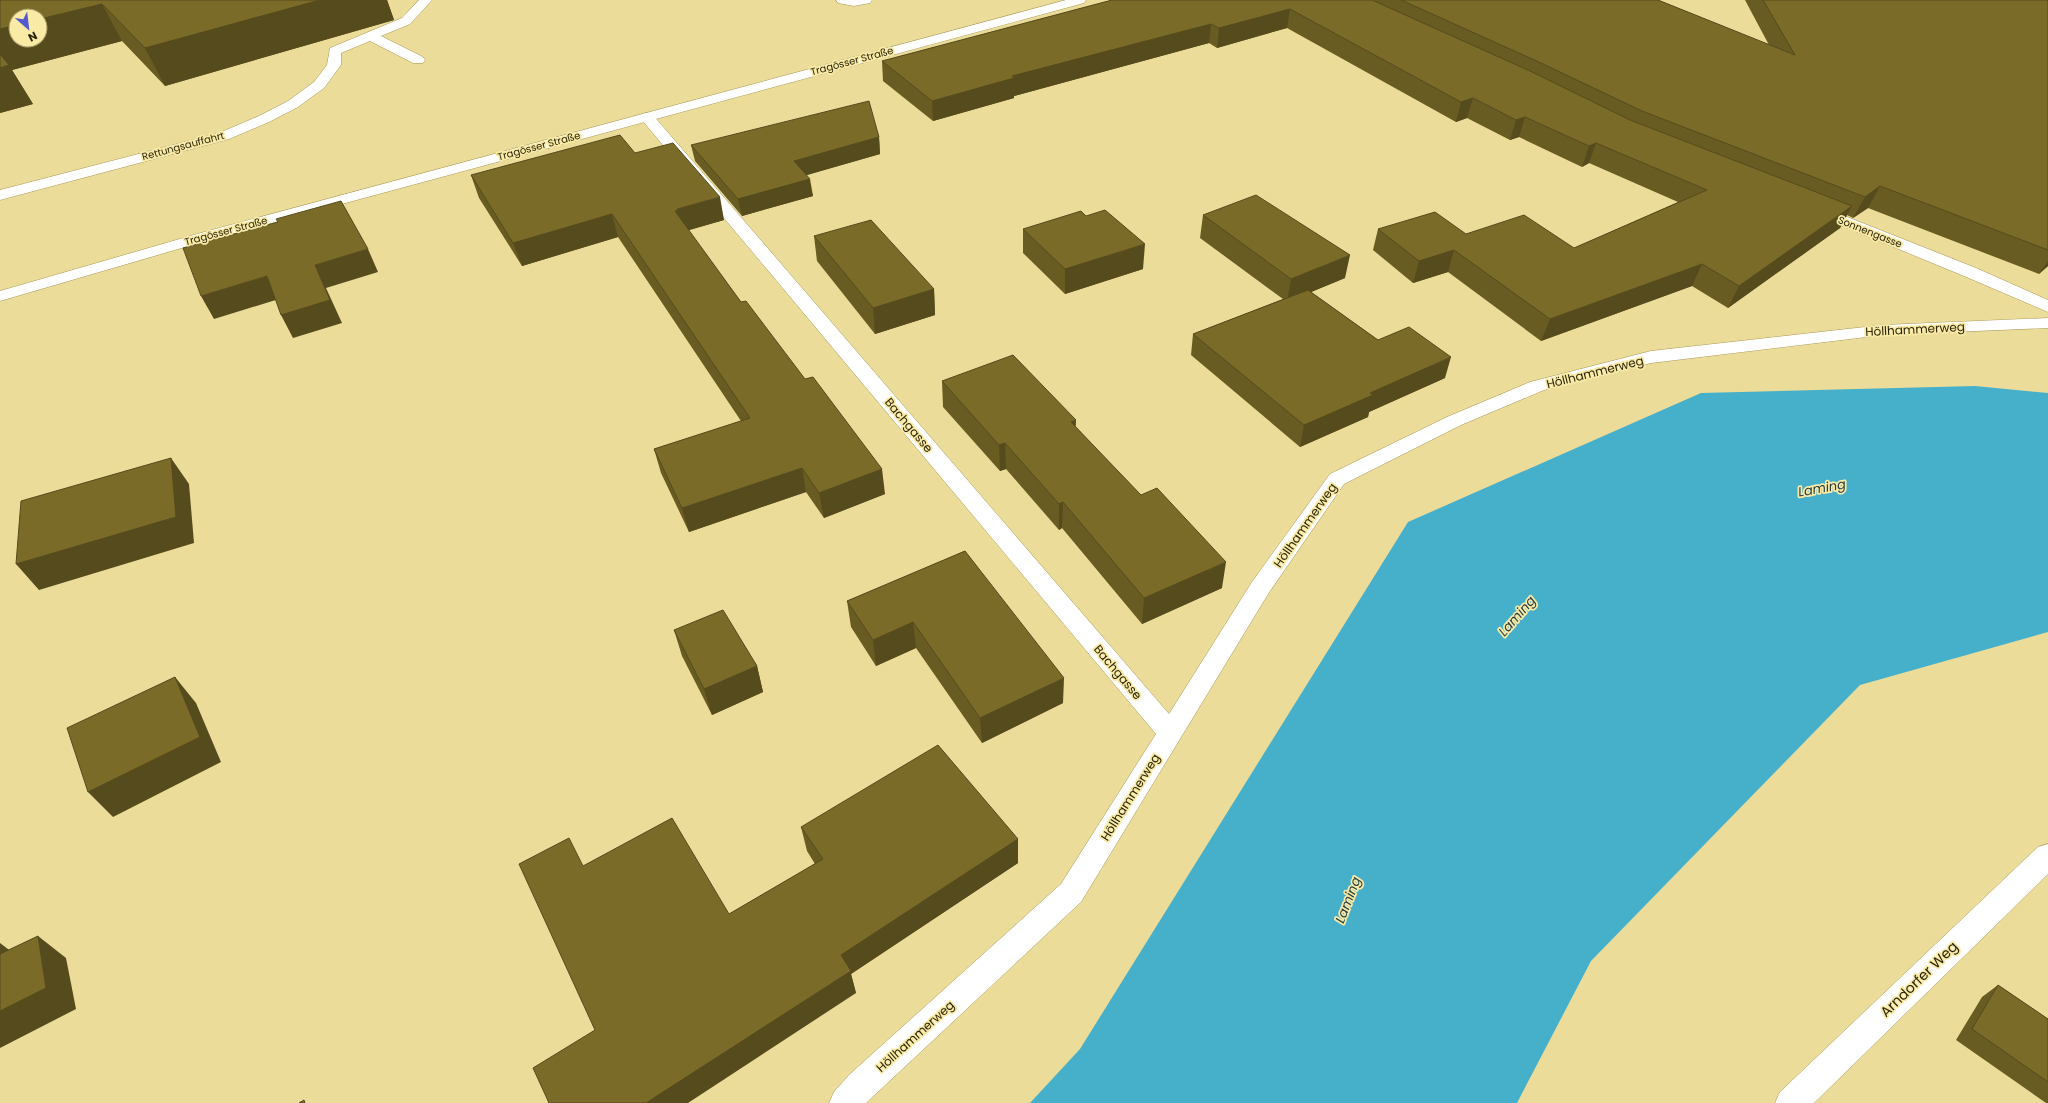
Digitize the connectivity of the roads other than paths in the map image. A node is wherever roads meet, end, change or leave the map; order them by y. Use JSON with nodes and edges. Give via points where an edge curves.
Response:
{"nodes":[{"id":1,"x":426,"y":0,"type":"edge"},
{"id":2,"x":842,"y":0,"type":"edge"},
{"id":3,"x":866,"y":0,"type":"edge"},
{"id":4,"x":1080,"y":0,"type":"edge"},
{"id":5,"x":371,"y":36,"type":"junction"},
{"id":6,"x":418,"y":60,"type":"dead end"},
{"id":7,"x":647,"y":117,"type":"junction"},
{"id":8,"x":0,"y":195,"type":"edge"},
{"id":9,"x":1802,"y":204,"type":"edge"},
{"id":10,"x":0,"y":296,"type":"edge"},
{"id":11,"x":2048,"y":307,"type":"edge"},
{"id":12,"x":2048,"y":323,"type":"edge"},
{"id":13,"x":1170,"y":733,"type":"junction"},
{"id":14,"x":2048,"y":856,"type":"edge"},
{"id":15,"x":845,"y":1103,"type":"edge"},
{"id":16,"x":1791,"y":1103,"type":"edge"}],
"edges":[{"from":1,"to":5,"type":"street","via":[[406,21]]},
{"from":2,"to":3,"type":"street"},
{"from":4,"to":7,"type":"street","name":"Tragösser Straße"},
{"from":5,"to":6,"type":"street"},
{"from":5,"to":8,"type":"street","name":"Rettungsauffahrt","via":[[335,51],[334,66],[319,85],[293,104],[264,119],[224,136]]},
{"from":7,"to":10,"type":"street","name":"Tragösser Straße","via":[[203,237]]},
{"from":7,"to":13,"type":"street","name":"Bachgasse"},
{"from":9,"to":11,"type":"street","name":"Sonnengasse","via":[[1970,272]]},
{"from":12,"to":13,"type":"street","name":"Höllhammerweg","via":[[1883,330],[1651,357],[1537,386],[1454,421],[1337,479],[1260,588]]},
{"from":13,"to":15,"type":"street","name":"Höllhammerweg","via":[[1071,893],[860,1086]]},
{"from":14,"to":16,"type":"street","name":"Arndorfer Weg"}]}
